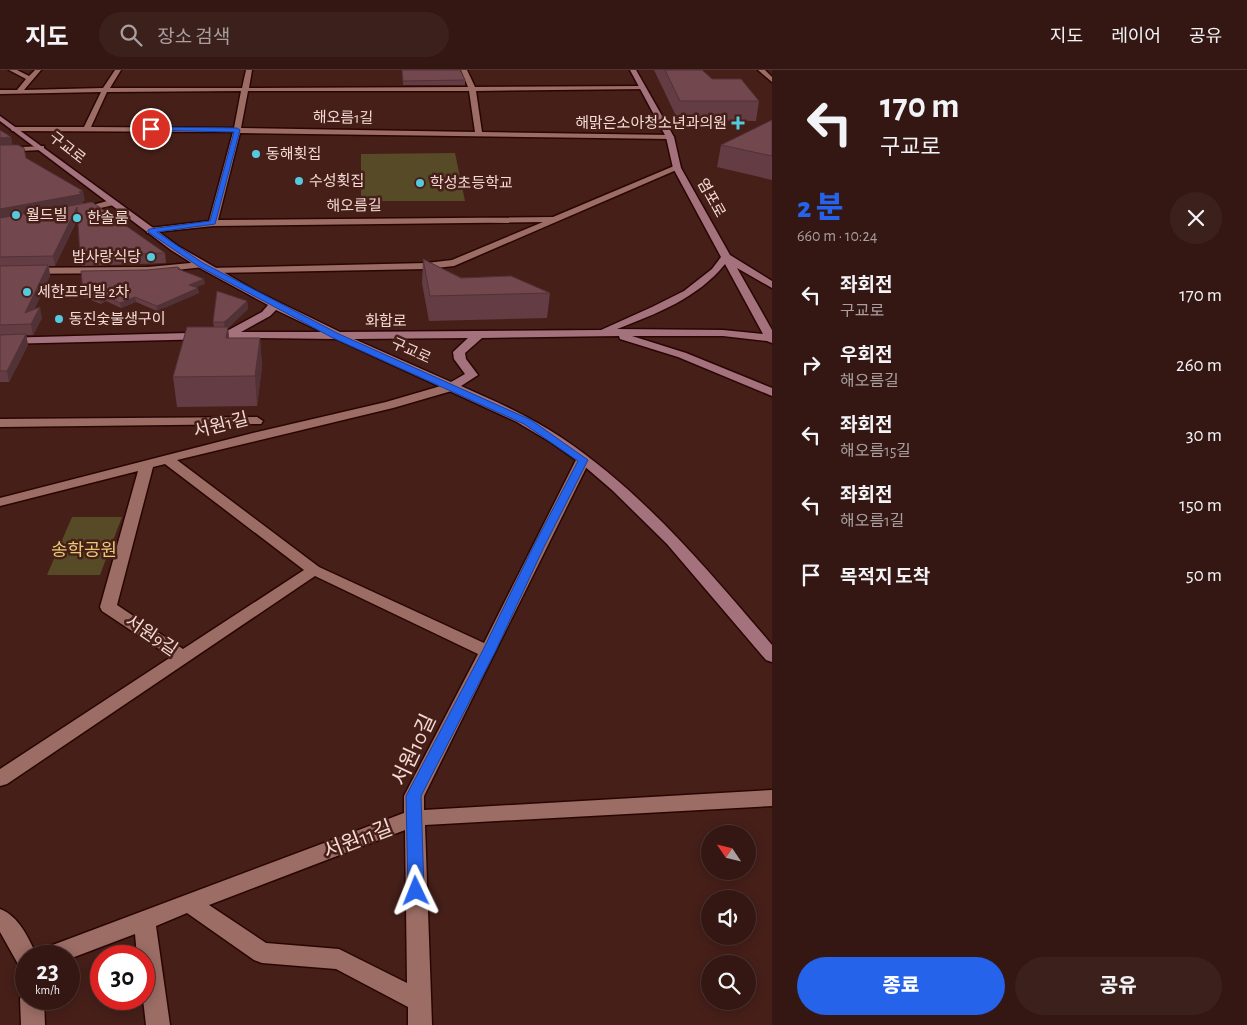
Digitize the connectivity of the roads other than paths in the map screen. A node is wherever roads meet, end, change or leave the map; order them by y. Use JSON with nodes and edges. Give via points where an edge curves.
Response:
{"nodes":[{"id":1,"x":12,"y":70,"type":"edge"},
{"id":2,"x":38,"y":70,"type":"edge"},
{"id":3,"x":118,"y":70,"type":"edge"},
{"id":4,"x":249,"y":70,"type":"edge"},
{"id":5,"x":464,"y":70,"type":"edge"},
{"id":6,"x":633,"y":70,"type":"edge"},
{"id":7,"x":761,"y":70,"type":"edge"},
{"id":8,"x":30,"y":79,"type":"junction"},
{"id":9,"x":772,"y":80,"type":"edge"},
{"id":10,"x":472,"y":88,"type":"junction"},
{"id":11,"x":643,"y":88,"type":"junction"},
{"id":12,"x":246,"y":89,"type":"junction"},
{"id":13,"x":105,"y":90,"type":"junction"},
{"id":14,"x":0,"y":92,"type":"edge"},
{"id":15,"x":19,"y":92,"type":"junction"},
{"id":16,"x":0,"y":118,"type":"edge"},
{"id":17,"x":15,"y":129,"type":"junction"},
{"id":18,"x":86,"y":130,"type":"junction"},
{"id":19,"x":237,"y":130,"type":"junction"},
{"id":20,"x":479,"y":134,"type":"junction"},
{"id":21,"x":670,"y":137,"type":"junction"},
{"id":22,"x":42,"y":148,"type":"junction"},
{"id":23,"x":0,"y":150,"type":"edge"},
{"id":24,"x":677,"y":168,"type":"junction"},
{"id":25,"x":111,"y":203,"type":"junction"},
{"id":26,"x":73,"y":211,"type":"edge"},
{"id":27,"x":559,"y":219,"type":"junction"},
{"id":28,"x":212,"y":223,"type":"junction"},
{"id":29,"x":150,"y":231,"type":"junction"},
{"id":30,"x":726,"y":257,"type":"junction"},
{"id":31,"x":201,"y":265,"type":"junction"},
{"id":32,"x":211,"y":270,"type":"junction"},
{"id":33,"x":0,"y":271,"type":"edge"},
{"id":34,"x":772,"y":286,"type":"edge"},
{"id":35,"x":275,"y":304,"type":"junction"},
{"id":36,"x":598,"y":334,"type":"junction"},
{"id":37,"x":228,"y":335,"type":"junction"},
{"id":38,"x":479,"y":335,"type":"junction"},
{"id":39,"x":336,"y":336,"type":"junction"},
{"id":40,"x":771,"y":339,"type":"edge"},
{"id":41,"x":0,"y":341,"type":"edge"},
{"id":42,"x":451,"y":387,"type":"junction"},
{"id":43,"x":772,"y":392,"type":"edge"},
{"id":44,"x":258,"y":421,"type":"dead end"},
{"id":45,"x":0,"y":423,"type":"edge"},
{"id":46,"x":167,"y":459,"type":"junction"},
{"id":47,"x":583,"y":460,"type":"junction"},
{"id":48,"x":147,"y":464,"type":"junction"},
{"id":49,"x":0,"y":502,"type":"edge"},
{"id":50,"x":314,"y":570,"type":"junction"},
{"id":51,"x":488,"y":652,"type":"junction"},
{"id":52,"x":772,"y":656,"type":"edge"},
{"id":53,"x":184,"y":658,"type":"junction"},
{"id":54,"x":0,"y":779,"type":"edge"},
{"id":55,"x":772,"y":798,"type":"edge"},
{"id":56,"x":414,"y":818,"type":"junction"},
{"id":57,"x":189,"y":903,"type":"junction"},
{"id":58,"x":0,"y":918,"type":"edge"},
{"id":59,"x":144,"y":921,"type":"junction"},
{"id":60,"x":20,"y":945,"type":"edge"},
{"id":61,"x":80,"y":945,"type":"edge"},
{"id":62,"x":419,"y":1001,"type":"junction"},
{"id":63,"x":32,"y":1010,"type":"edge"},
{"id":64,"x":33,"y":1025,"type":"edge"},
{"id":65,"x":158,"y":1025,"type":"edge"},
{"id":66,"x":420,"y":1025,"type":"edge"}],
"edges":[{"from":1,"to":8,"type":"street"},
{"from":2,"to":8,"type":"street"},
{"from":3,"to":13,"type":"street"},
{"from":4,"to":12,"type":"street"},
{"from":5,"to":10,"type":"street"},
{"from":6,"to":11,"type":"main road","name":"염포로"},
{"from":7,"to":9,"type":"street"},
{"from":8,"to":15,"type":"street"},
{"from":10,"to":11,"type":"street"},
{"from":10,"to":12,"type":"street"},
{"from":10,"to":20,"type":"street"},
{"from":11,"to":21,"type":"main road","name":"염포로"},
{"from":12,"to":13,"type":"street"},
{"from":12,"to":19,"type":"street"},
{"from":13,"to":15,"type":"street"},
{"from":13,"to":18,"type":"street"},
{"from":14,"to":15,"type":"street"},
{"from":16,"to":17,"type":"main road","name":"구교로"},
{"from":17,"to":18,"type":"street","name":"해오름1길"},
{"from":17,"to":22,"type":"main road","name":"구교로"},
{"from":18,"to":19,"type":"street","name":"해오름1길"},
{"from":19,"to":20,"type":"street","name":"해오름1길"},
{"from":19,"to":28,"type":"street"},
{"from":20,"to":21,"type":"street","name":"해오름1길"},
{"from":21,"to":24,"type":"main road","name":"염포로"},
{"from":22,"to":23,"type":"street"},
{"from":22,"to":25,"type":"main road","name":"구교로"},
{"from":24,"to":27,"type":"street","name":"해오름길"},
{"from":24,"to":30,"type":"main road","name":"염포로"},
{"from":25,"to":26,"type":"street"},
{"from":25,"to":29,"type":"main road","name":"구교로"},
{"from":27,"to":28,"type":"street","name":"해오름길"},
{"from":27,"to":32,"type":"street","name":"해오름길","via":[[454,263]]},
{"from":28,"to":29,"type":"street","name":"해오름길"},
{"from":29,"to":31,"type":"main road","name":"구교로"},
{"from":30,"to":34,"type":"main road"},
{"from":30,"to":36,"type":"main road","via":[[719,268],[690,291]]},
{"from":30,"to":40,"type":"main road","name":"염포로"},
{"from":31,"to":32,"type":"main road","name":"구교로"},
{"from":31,"to":33,"type":"street","via":[[148,270]]},
{"from":32,"to":35,"type":"main road","name":"구교로"},
{"from":35,"to":37,"type":"main road","via":[[266,314]]},
{"from":35,"to":39,"type":"main road","name":"구교로"},
{"from":36,"to":38,"type":"main road","name":"화합로"},
{"from":36,"to":40,"type":"main road","name":"화합로","via":[[714,333]]},
{"from":36,"to":43,"type":"main road","via":[[657,346]]},
{"from":37,"to":39,"type":"main road","name":"화합로"},
{"from":37,"to":41,"type":"main road","name":"화합로"},
{"from":38,"to":39,"type":"main road","name":"화합로"},
{"from":38,"to":42,"type":"main road","via":[[459,352],[460,359],[472,375]]},
{"from":39,"to":42,"type":"main road","name":"구교로"},
{"from":42,"to":46,"type":"street","name":"서원1길"},
{"from":42,"to":47,"type":"main road","name":"구교로","via":[[527,422]]},
{"from":44,"to":45,"type":"street"},
{"from":46,"to":48,"type":"street","name":"서원1길"},
{"from":46,"to":50,"type":"street"},
{"from":47,"to":51,"type":"street","name":"서원10길"},
{"from":47,"to":52,"type":"main road","name":"구교로","via":[[654,522]]},
{"from":48,"to":49,"type":"street","name":"서원1길"},
{"from":48,"to":53,"type":"street","name":"서원9길","via":[[108,607]]},
{"from":50,"to":51,"type":"street"},
{"from":50,"to":53,"type":"street"},
{"from":51,"to":56,"type":"street","name":"서원10길","via":[[414,796]]},
{"from":53,"to":54,"type":"street","name":"서원9길"},
{"from":55,"to":56,"type":"street","name":"서원11길"},
{"from":56,"to":57,"type":"street","name":"서원11길"},
{"from":56,"to":62,"type":"street","name":"서원10길"},
{"from":57,"to":59,"type":"street","name":"서원11길"},
{"from":57,"to":62,"type":"street","via":[[262,953],[339,959]]},
{"from":58,"to":60,"type":"street"},
{"from":59,"to":61,"type":"street","name":"서원11길"},
{"from":59,"to":65,"type":"street"},
{"from":62,"to":66,"type":"street","name":"서원10길"},
{"from":63,"to":64,"type":"street"}]}
